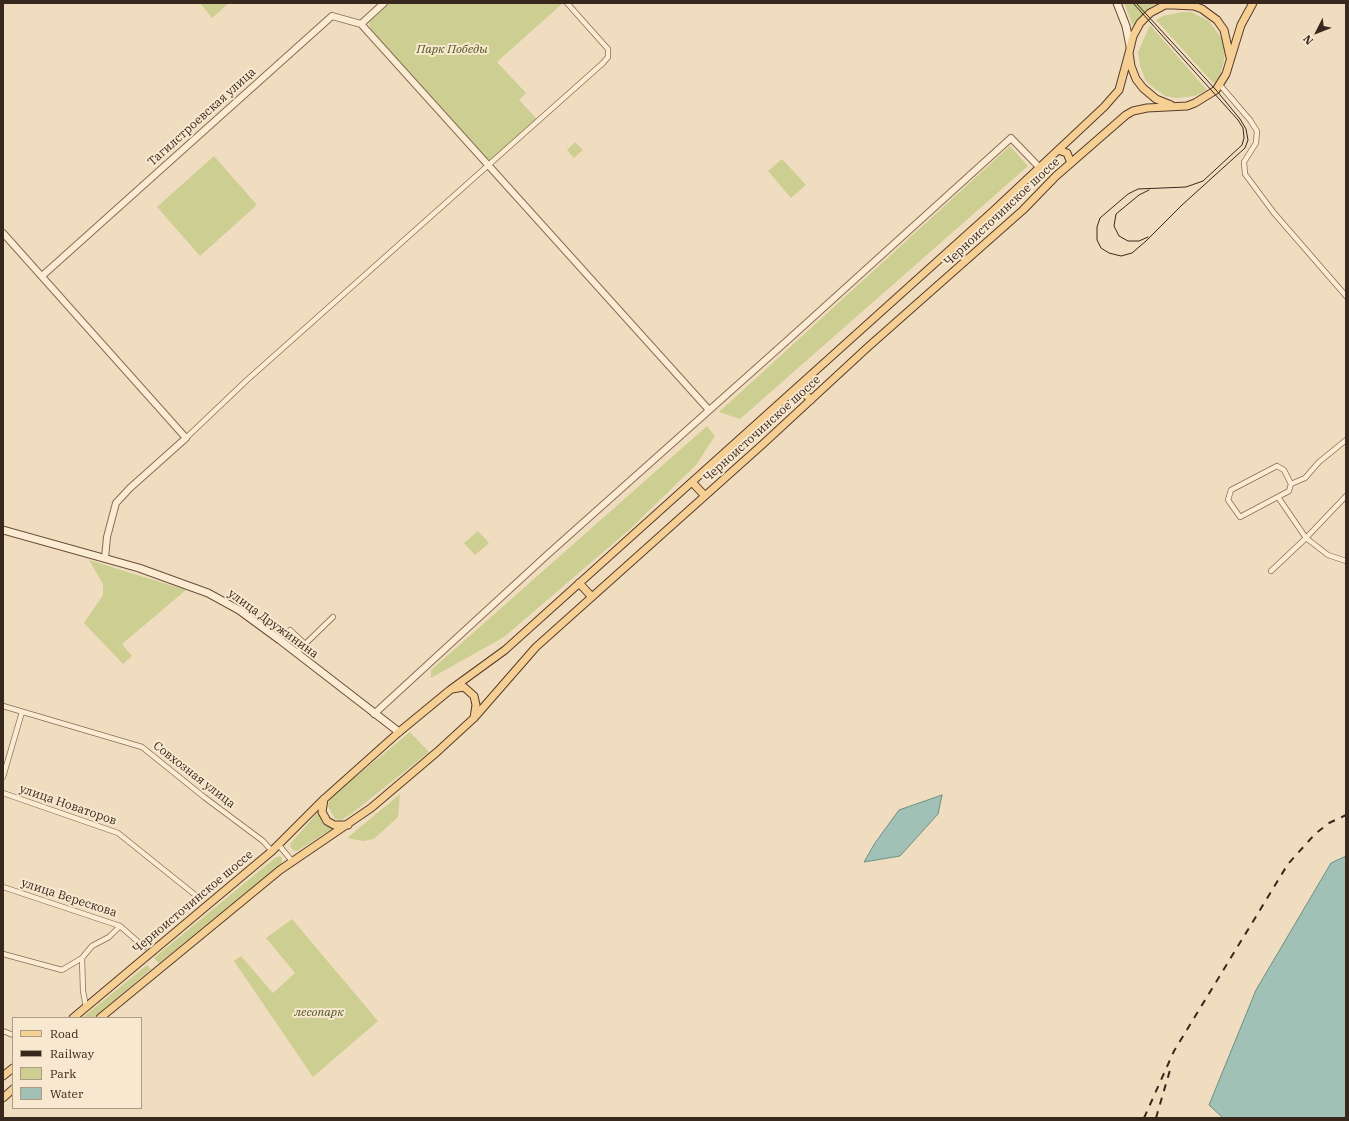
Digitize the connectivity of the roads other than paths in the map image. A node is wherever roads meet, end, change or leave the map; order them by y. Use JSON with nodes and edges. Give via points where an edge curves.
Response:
{"nodes":[{"id":1,"x":384,"y":3,"type":"edge"},
{"id":2,"x":567,"y":3,"type":"edge"},
{"id":3,"x":1117,"y":3,"type":"edge"},
{"id":4,"x":1197,"y":3,"type":"edge"},
{"id":5,"x":1253,"y":3,"type":"edge"},
{"id":6,"x":1170,"y":4,"type":"edge"},
{"id":7,"x":1185,"y":5,"type":"junction"},
{"id":8,"x":361,"y":24,"type":"junction"},
{"id":9,"x":1130,"y":50,"type":"junction"},
{"id":10,"x":1231,"y":58,"type":"junction"},
{"id":11,"x":1220,"y":85,"type":"junction"},
{"id":12,"x":1173,"y":106,"type":"junction"},
{"id":13,"x":1058,"y":150,"type":"junction"},
{"id":14,"x":1071,"y":163,"type":"junction"},
{"id":15,"x":489,"y":166,"type":"junction"},
{"id":16,"x":1039,"y":167,"type":"junction"},
{"id":17,"x":3,"y":233,"type":"edge"},
{"id":18,"x":42,"y":276,"type":"junction"},
{"id":19,"x":1346,"y":296,"type":"edge"},
{"id":20,"x":798,"y":387,"type":"junction"},
{"id":21,"x":811,"y":400,"type":"junction"},
{"id":22,"x":709,"y":410,"type":"junction"},
{"id":23,"x":186,"y":438,"type":"junction"},
{"id":24,"x":1346,"y":440,"type":"edge"},
{"id":25,"x":692,"y":482,"type":"junction"},
{"id":26,"x":1291,"y":484,"type":"junction"},
{"id":27,"x":705,"y":496,"type":"junction"},
{"id":28,"x":1346,"y":496,"type":"edge"},
{"id":29,"x":1278,"y":497,"type":"junction"},
{"id":30,"x":3,"y":530,"type":"edge"},
{"id":31,"x":1306,"y":538,"type":"junction"},
{"id":32,"x":105,"y":558,"type":"junction"},
{"id":33,"x":1346,"y":562,"type":"edge"},
{"id":34,"x":1271,"y":571,"type":"dead end"},
{"id":35,"x":579,"y":583,"type":"junction"},
{"id":36,"x":592,"y":597,"type":"junction"},
{"id":37,"x":333,"y":617,"type":"dead end"},
{"id":38,"x":290,"y":630,"type":"dead end"},
{"id":39,"x":305,"y":644,"type":"junction"},
{"id":40,"x":297,"y":652,"type":"junction"},
{"id":41,"x":450,"y":690,"type":"junction"},
{"id":42,"x":3,"y":706,"type":"edge"},
{"id":43,"x":22,"y":712,"type":"junction"},
{"id":44,"x":374,"y":714,"type":"junction"},
{"id":45,"x":474,"y":718,"type":"junction"},
{"id":46,"x":399,"y":732,"type":"junction"},
{"id":47,"x":3,"y":777,"type":"edge"},
{"id":48,"x":3,"y":793,"type":"edge"},
{"id":49,"x":324,"y":799,"type":"junction"},
{"id":50,"x":348,"y":825,"type":"junction"},
{"id":51,"x":278,"y":844,"type":"junction"},
{"id":52,"x":272,"y":851,"type":"junction"},
{"id":53,"x":292,"y":861,"type":"junction"},
{"id":54,"x":3,"y":887,"type":"edge"},
{"id":55,"x":199,"y":898,"type":"dead end"},
{"id":56,"x":120,"y":926,"type":"junction"},
{"id":57,"x":144,"y":948,"type":"dead end"},
{"id":58,"x":3,"y":954,"type":"edge"},
{"id":59,"x":82,"y":958,"type":"junction"},
{"id":60,"x":86,"y":1007,"type":"junction"},
{"id":61,"x":74,"y":1017,"type":"edge"},
{"id":62,"x":101,"y":1017,"type":"edge"},
{"id":63,"x":12,"y":1069,"type":"edge"},
{"id":64,"x":3,"y":1076,"type":"edge"},
{"id":65,"x":12,"y":1090,"type":"edge"},
{"id":66,"x":3,"y":1098,"type":"edge"}],
"edges":[{"from":1,"to":8,"type":"street"},
{"from":2,"to":15,"type":"street","via":[[608,49],[608,57]]},
{"from":3,"to":9,"type":"main road","via":[[1124,17]]},
{"from":4,"to":7,"type":"main road","name":"Черноисточинское шоссе"},
{"from":5,"to":10,"type":"main road","name":"Черноисточинское шоссе","via":[[1241,25]]},
{"from":6,"to":7,"type":"main road","name":"Черноисточинское шоссе"},
{"from":6,"to":9,"type":"main road","name":"Черноисточинское шоссе","via":[[1147,15],[1135,31]]},
{"from":7,"to":10,"type":"main road","name":"Черноисточинское шоссе","via":[[1202,9],[1216,20],[1226,35]]},
{"from":8,"to":15,"type":"street"},
{"from":8,"to":18,"type":"street","name":"Тагилстроевская улица","via":[[332,16]]},
{"from":9,"to":12,"type":"main road","via":[[1131,66],[1140,85],[1156,99]]},
{"from":9,"to":13,"type":"main road","name":"Черноисточинское шоссе","via":[[1119,90]]},
{"from":10,"to":11,"type":"main road","name":"Черноисточинское шоссе"},
{"from":11,"to":12,"type":"main road","name":"Черноисточинское шоссе","via":[[1195,103]]},
{"from":11,"to":19,"type":"street","via":[[1257,131],[1256,143],[1244,162],[1245,174]]},
{"from":12,"to":14,"type":"main road","name":"Черноисточинское шоссе","via":[[1133,111]]},
{"from":13,"to":14,"type":"main road","name":"Черноисточинское шоссе","via":[[1067,152],[1071,157]]},
{"from":13,"to":16,"type":"main road","name":"Черноисточинское шоссе"},
{"from":14,"to":21,"type":"main road","name":"Черноисточинское шоссе","via":[[1023,210]]},
{"from":15,"to":22,"type":"street"},
{"from":15,"to":23,"type":"street","via":[[247,380]]},
{"from":16,"to":20,"type":"main road","name":"Черноисточинское шоссе"},
{"from":16,"to":22,"type":"street","via":[[1011,138]]},
{"from":17,"to":18,"type":"street"},
{"from":18,"to":23,"type":"street"},
{"from":20,"to":21,"type":"main road"},
{"from":20,"to":25,"type":"main road","name":"Черноисточинское шоссе"},
{"from":21,"to":27,"type":"main road","name":"Черноисточинское шоссе"},
{"from":22,"to":44,"type":"street"},
{"from":23,"to":32,"type":"street","via":[[116,503],[107,537]]},
{"from":24,"to":26,"type":"street","via":[[1319,462],[1305,478]]},
{"from":25,"to":27,"type":"main road"},
{"from":25,"to":35,"type":"main road","name":"Черноисточинское шоссе"},
{"from":26,"to":29,"type":"street","via":[[1289,491]]},
{"from":26,"to":29,"type":"street","via":[[1284,470],[1277,466],[1231,490],[1228,500],[1240,517]]},
{"from":27,"to":36,"type":"main road","name":"Черноисточинское шоссе"},
{"from":28,"to":31,"type":"street"},
{"from":29,"to":31,"type":"street"},
{"from":30,"to":32,"type":"main road","name":"улица Дружинина"},
{"from":31,"to":33,"type":"street","via":[[1328,555]]},
{"from":31,"to":34,"type":"street"},
{"from":32,"to":40,"type":"main road","name":"улица Дружинина","via":[[208,592],[239,610]]},
{"from":35,"to":36,"type":"main road"},
{"from":35,"to":41,"type":"main road","name":"Черноисточинское шоссе","via":[[505,650]]},
{"from":36,"to":45,"type":"main road","name":"Черноисточинское шоссе","via":[[536,647]]},
{"from":37,"to":39,"type":"street"},
{"from":38,"to":39,"type":"street"},
{"from":39,"to":40,"type":"street"},
{"from":40,"to":44,"type":"main road","name":"улица Дружинина"},
{"from":41,"to":45,"type":"main road","via":[[464,688],[474,696]]},
{"from":41,"to":46,"type":"main road","name":"Черноисточинское шоссе"},
{"from":42,"to":43,"type":"street","name":"Совхозная улица"},
{"from":43,"to":47,"type":"street"},
{"from":43,"to":52,"type":"street","name":"Совхозная улица","via":[[142,747],[263,841]]},
{"from":44,"to":46,"type":"main road","name":"улица Дружинина"},
{"from":45,"to":50,"type":"main road","name":"Черноисточинское шоссе"},
{"from":46,"to":49,"type":"main road","name":"Черноисточинское шоссе"},
{"from":48,"to":55,"type":"street","name":"улица Новаторов","via":[[118,833]]},
{"from":49,"to":50,"type":"main road","via":[[322,812],[327,821],[334,825]]},
{"from":49,"to":51,"type":"main road","name":"Черноисточинское шоссе"},
{"from":50,"to":53,"type":"main road","name":"Черноисточинское шоссе"},
{"from":51,"to":52,"type":"main road","name":"Черноисточинское шоссе"},
{"from":51,"to":53,"type":"street"},
{"from":52,"to":60,"type":"main road","name":"Черноисточинское шоссе"},
{"from":53,"to":62,"type":"main road","name":"Черноисточинское шоссе"},
{"from":54,"to":56,"type":"street","name":"улица Верескова"},
{"from":56,"to":57,"type":"street","name":"улица Верескова"},
{"from":56,"to":59,"type":"street","via":[[110,937],[92,946]]},
{"from":58,"to":59,"type":"street","via":[[62,970]]},
{"from":59,"to":60,"type":"street"},
{"from":60,"to":61,"type":"main road","name":"Черноисточинское шоссе"},
{"from":63,"to":64,"type":"main road"},
{"from":65,"to":66,"type":"main road"}]}
